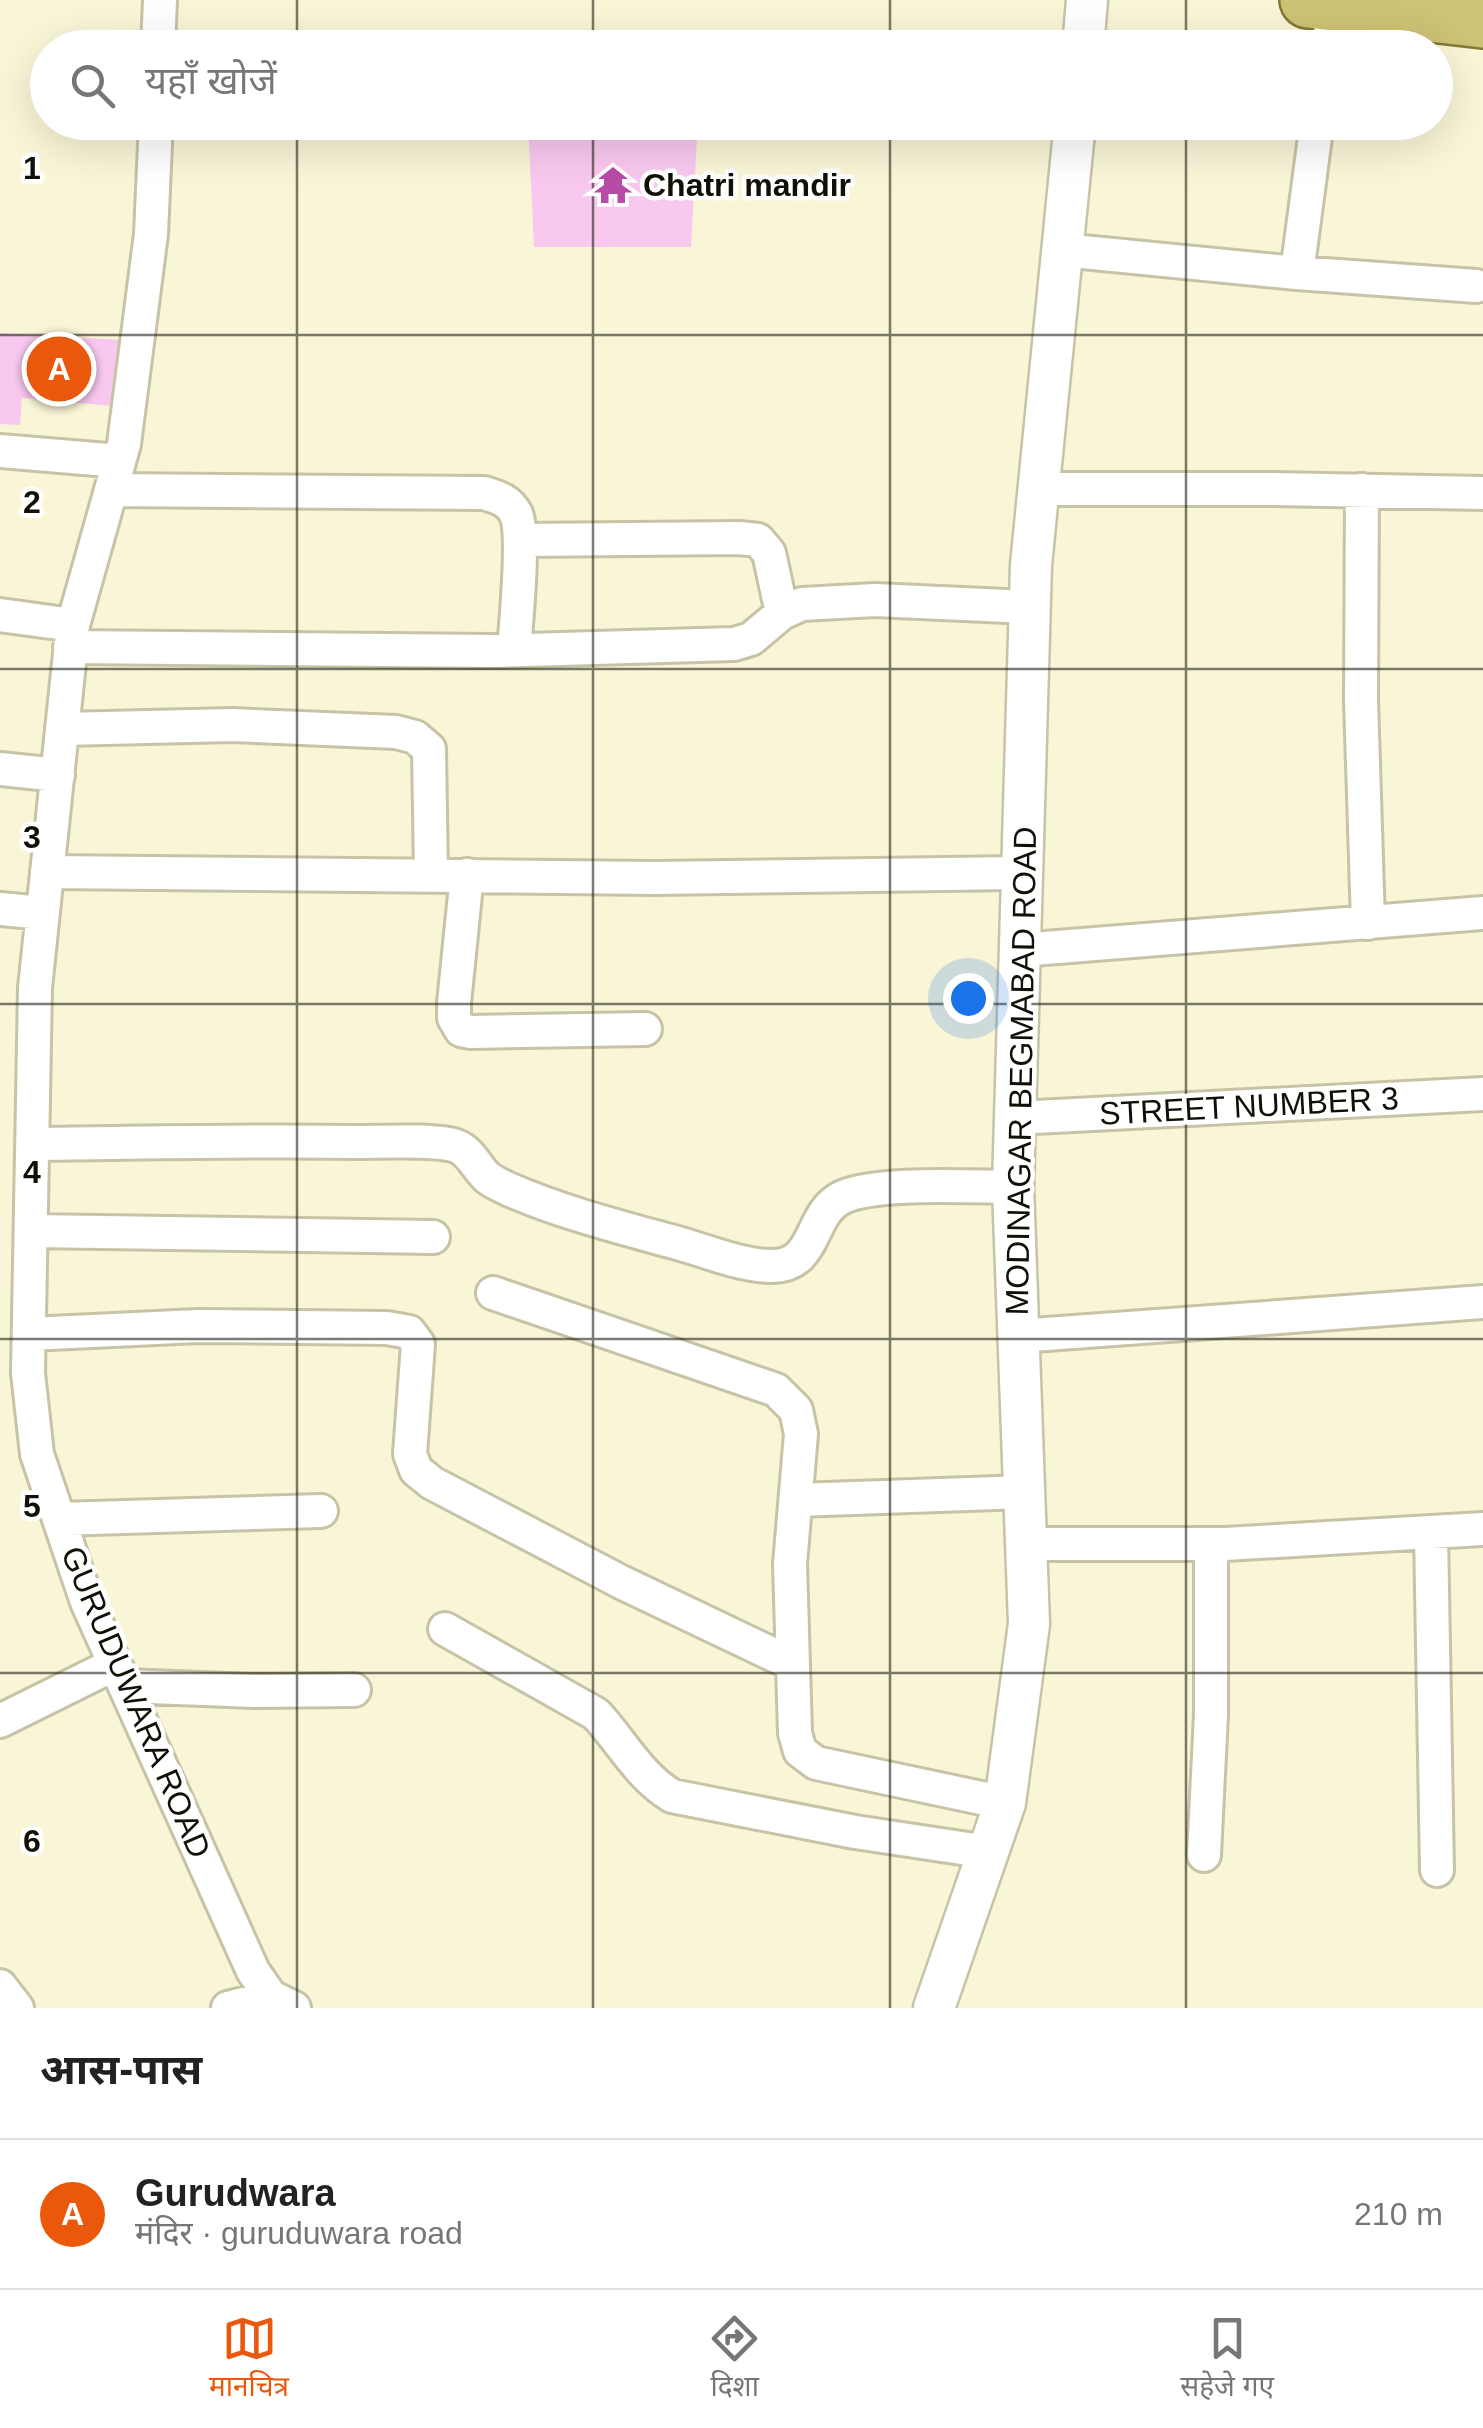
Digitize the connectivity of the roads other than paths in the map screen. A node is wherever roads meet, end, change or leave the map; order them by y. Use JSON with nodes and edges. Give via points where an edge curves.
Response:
{"nodes":[{"id":1,"x":160,"y":0,"type":"edge"},
{"id":2,"x":1088,"y":0,"type":"edge"},
{"id":3,"x":1323,"y":17,"type":"edge"},
{"id":4,"x":1483,"y":20,"type":"edge"},
{"id":5,"x":159,"y":30,"type":"edge"},
{"id":6,"x":1085,"y":30,"type":"edge"},
{"id":7,"x":155,"y":140,"type":"edge"},
{"id":8,"x":1073,"y":140,"type":"edge"},
{"id":9,"x":1315,"y":140,"type":"edge"},
{"id":10,"x":1062,"y":250,"type":"junction"},
{"id":11,"x":1297,"y":273,"type":"junction"},
{"id":12,"x":1476,"y":286,"type":"dead end"},
{"id":13,"x":0,"y":452,"type":"edge"},
{"id":14,"x":115,"y":476,"type":"junction"},
{"id":15,"x":1039,"y":489,"type":"junction"},
{"id":16,"x":1362,"y":490,"type":"junction"},
{"id":17,"x":1483,"y":493,"type":"edge"},
{"id":18,"x":520,"y":540,"type":"junction"},
{"id":19,"x":1030,"y":607,"type":"junction"},
{"id":20,"x":782,"y":613,"type":"junction"},
{"id":21,"x":0,"y":615,"type":"edge"},
{"id":22,"x":72,"y":636,"type":"junction"},
{"id":23,"x":514,"y":650,"type":"junction"},
{"id":24,"x":62,"y":729,"type":"junction"},
{"id":25,"x":0,"y":769,"type":"edge"},
{"id":26,"x":58,"y":774,"type":"junction"},
{"id":27,"x":48,"y":872,"type":"junction"},
{"id":28,"x":1022,"y":873,"type":"junction"},
{"id":29,"x":431,"y":875,"type":"junction"},
{"id":30,"x":467,"y":875,"type":"junction"},
{"id":31,"x":0,"y":909,"type":"edge"},
{"id":32,"x":43,"y":913,"type":"junction"},
{"id":33,"x":1483,"y":914,"type":"edge"},
{"id":34,"x":1368,"y":923,"type":"junction"},
{"id":35,"x":1020,"y":950,"type":"junction"},
{"id":36,"x":645,"y":1029,"type":"dead end"},
{"id":37,"x":1483,"y":1094,"type":"edge"},
{"id":38,"x":1015,"y":1118,"type":"junction"},
{"id":39,"x":32,"y":1144,"type":"junction"},
{"id":40,"x":1014,"y":1187,"type":"junction"},
{"id":41,"x":30,"y":1231,"type":"junction"},
{"id":42,"x":434,"y":1237,"type":"dead end"},
{"id":43,"x":493,"y":1293,"type":"dead end"},
{"id":44,"x":1483,"y":1302,"type":"edge"},
{"id":45,"x":29,"y":1334,"type":"junction"},
{"id":46,"x":1019,"y":1336,"type":"junction"},
{"id":47,"x":1024,"y":1492,"type":"junction"},
{"id":48,"x":797,"y":1500,"type":"junction"},
{"id":49,"x":321,"y":1511,"type":"dead end"},
{"id":50,"x":59,"y":1520,"type":"junction"},
{"id":51,"x":1483,"y":1530,"type":"edge"},
{"id":52,"x":1431,"y":1532,"type":"junction"},
{"id":53,"x":1026,"y":1544,"type":"junction"},
{"id":54,"x":1211,"y":1544,"type":"junction"},
{"id":55,"x":445,"y":1629,"type":"dead end"},
{"id":56,"x":793,"y":1664,"type":"junction"},
{"id":57,"x":120,"y":1675,"type":"junction"},
{"id":58,"x":354,"y":1690,"type":"dead end"},
{"id":59,"x":0,"y":1720,"type":"edge"},
{"id":60,"x":1005,"y":1804,"type":"junction"},
{"id":61,"x":988,"y":1852,"type":"junction"},
{"id":62,"x":1204,"y":1855,"type":"dead end"},
{"id":63,"x":1437,"y":1870,"type":"dead end"},
{"id":64,"x":0,"y":1986,"type":"edge"},
{"id":65,"x":282,"y":2002,"type":"edge"},
{"id":66,"x":17,"y":2008,"type":"edge"},
{"id":67,"x":228,"y":2008,"type":"edge"},
{"id":68,"x":934,"y":2008,"type":"edge"}],
"edges":[{"from":1,"to":5,"type":"street"},
{"from":2,"to":6,"type":"street"},
{"from":3,"to":4,"type":"highway"},
{"from":7,"to":14,"type":"street","name":"GURUDUWARA ROAD","via":[[151,234]]},
{"from":8,"to":10,"type":"street","name":"MODINAGAR BEGMABAD ROAD"},
{"from":9,"to":11,"type":"street"},
{"from":10,"to":11,"type":"street"},
{"from":10,"to":15,"type":"street","name":"MODINAGAR BEGMABAD ROAD"},
{"from":11,"to":12,"type":"street"},
{"from":13,"to":14,"type":"street"},
{"from":14,"to":18,"type":"street","via":[[484,493],[504,500],[516,515]]},
{"from":14,"to":22,"type":"street","name":"GURUDUWARA ROAD"},
{"from":15,"to":16,"type":"street"},
{"from":15,"to":19,"type":"street","name":"MODINAGAR BEGMABAD ROAD"},
{"from":16,"to":17,"type":"street"},
{"from":16,"to":34,"type":"street"},
{"from":18,"to":20,"type":"street","via":[[758,540],[769,553]]},
{"from":18,"to":23,"type":"street"},
{"from":19,"to":20,"type":"street","via":[[875,600],[802,604]]},
{"from":19,"to":28,"type":"street","name":"MODINAGAR BEGMABAD ROAD"},
{"from":20,"to":23,"type":"street","via":[[751,639],[734,644]]},
{"from":21,"to":22,"type":"street"},
{"from":22,"to":23,"type":"street"},
{"from":22,"to":24,"type":"street","name":"GURUDUWARA ROAD"},
{"from":24,"to":26,"type":"street","name":"GURUDUWARA ROAD"},
{"from":24,"to":29,"type":"street","via":[[234,725],[415,737],[429,749]]},
{"from":25,"to":26,"type":"street"},
{"from":26,"to":27,"type":"street","name":"GURUDUWARA ROAD"},
{"from":27,"to":29,"type":"street"},
{"from":27,"to":32,"type":"street","name":"GURUDUWARA ROAD"},
{"from":28,"to":30,"type":"street"},
{"from":28,"to":35,"type":"street","name":"MODINAGAR BEGMABAD ROAD"},
{"from":29,"to":30,"type":"street"},
{"from":30,"to":36,"type":"street","via":[[454,1003],[460,1030]]},
{"from":31,"to":32,"type":"street"},
{"from":32,"to":39,"type":"street","name":"GURUDUWARA ROAD"},
{"from":33,"to":34,"type":"street"},
{"from":34,"to":35,"type":"street"},
{"from":35,"to":38,"type":"street","name":"MODINAGAR BEGMABAD ROAD"},
{"from":37,"to":38,"type":"street","name":"STREET NUMBER 3"},
{"from":38,"to":40,"type":"street","name":"MODINAGAR BEGMABAD ROAD"},
{"from":39,"to":40,"type":"street","via":[[458,1146],[486,1177],[508,1188],[769,1266],[792,1263],[835,1201],[854,1192]]},
{"from":39,"to":41,"type":"street","name":"GURUDUWARA ROAD"},
{"from":40,"to":46,"type":"street","name":"MODINAGAR BEGMABAD ROAD"},
{"from":41,"to":42,"type":"street"},
{"from":41,"to":45,"type":"street","name":"GURUDUWARA ROAD"},
{"from":43,"to":48,"type":"street","via":[[776,1390],[796,1410],[801,1434]]},
{"from":44,"to":46,"type":"street"},
{"from":45,"to":50,"type":"street","name":"GURUDUWARA ROAD","via":[[38,1454]]},
{"from":45,"to":56,"type":"street","via":[[198,1326],[409,1332],[418,1344],[410,1454],[416,1470],[621,1582]]},
{"from":46,"to":47,"type":"street","name":"MODINAGAR BEGMABAD ROAD"},
{"from":47,"to":48,"type":"street"},
{"from":47,"to":53,"type":"street","name":"MODINAGAR BEGMABAD ROAD"},
{"from":48,"to":56,"type":"street","via":[[790,1564]]},
{"from":49,"to":50,"type":"street"},
{"from":50,"to":57,"type":"street","name":"GURUDUWARA ROAD"},
{"from":51,"to":52,"type":"street"},
{"from":52,"to":54,"type":"street"},
{"from":52,"to":63,"type":"street"},
{"from":53,"to":54,"type":"street"},
{"from":53,"to":60,"type":"street","name":"MODINAGAR BEGMABAD ROAD","via":[[1029,1624]]},
{"from":54,"to":62,"type":"street"},
{"from":55,"to":61,"type":"street","via":[[596,1714],[630,1759],[672,1796]]},
{"from":56,"to":60,"type":"street","via":[[796,1733],[800,1750],[816,1763]]},
{"from":57,"to":58,"type":"street","via":[[254,1692]]},
{"from":57,"to":59,"type":"street"},
{"from":57,"to":65,"type":"street","name":"GURUDUWARA ROAD","via":[[252,1971]]},
{"from":60,"to":61,"type":"street","name":"MODINAGAR BEGMABAD ROAD"},
{"from":61,"to":68,"type":"street","name":"MODINAGAR BEGMABAD ROAD"},
{"from":64,"to":66,"type":"street"},
{"from":65,"to":67,"type":"street"}]}
